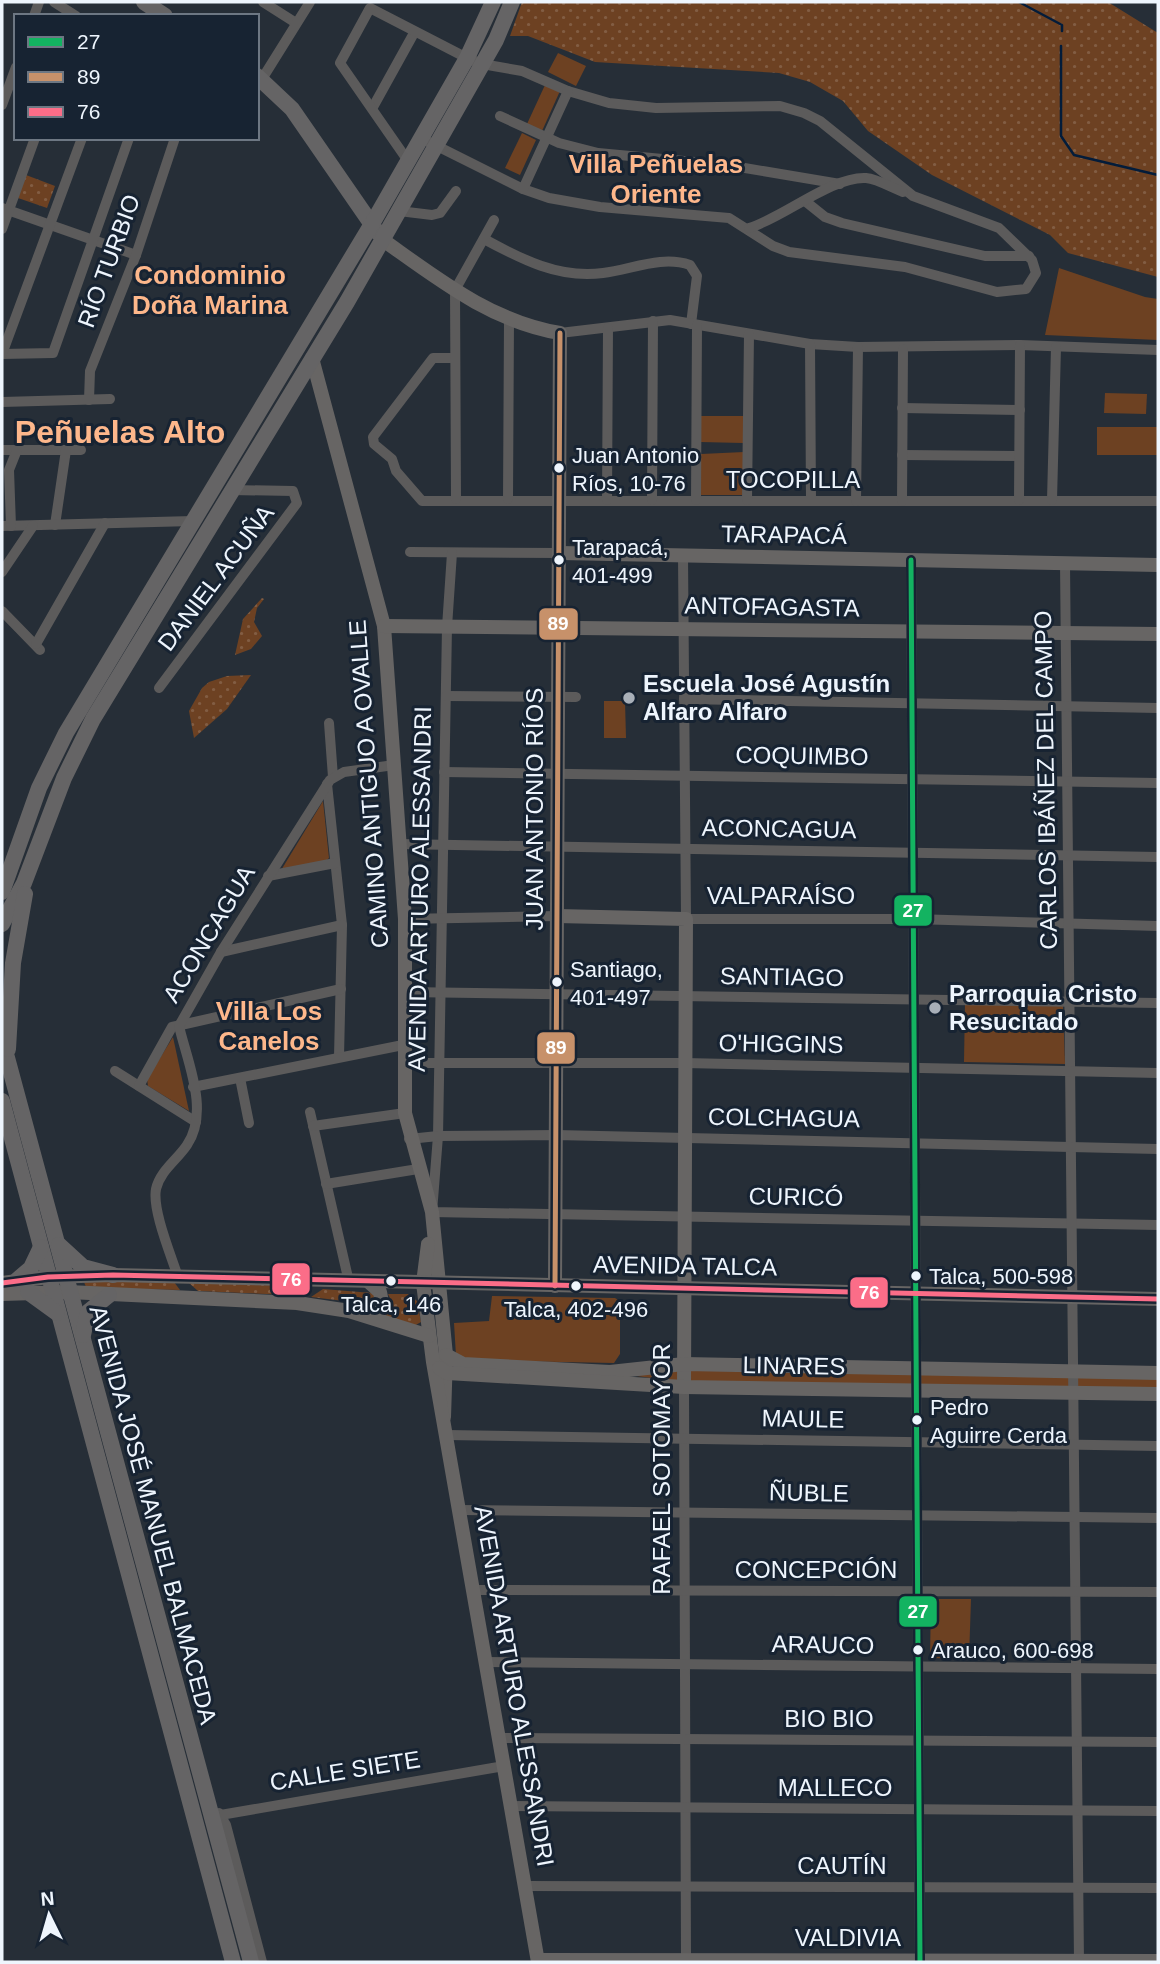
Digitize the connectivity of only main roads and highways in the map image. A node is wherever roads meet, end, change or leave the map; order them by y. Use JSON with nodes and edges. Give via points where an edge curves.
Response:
{"nodes":[{"id":1,"x":144,"y":2,"type":"edge"},
{"id":2,"x":493,"y":2,"type":"edge"},
{"id":3,"x":512,"y":2,"type":"edge"},
{"id":4,"x":162,"y":14,"type":"edge"},
{"id":5,"x":475,"y":61,"type":"junction"},
{"id":6,"x":259,"y":77,"type":"edge"},
{"id":7,"x":371,"y":225,"type":"junction"},
{"id":8,"x":383,"y":240,"type":"junction"},
{"id":9,"x":312,"y":358,"type":"junction"},
{"id":10,"x":560,"y":553,"type":"junction"},
{"id":11,"x":1158,"y":565,"type":"edge"},
{"id":12,"x":384,"y":626,"type":"junction"},
{"id":13,"x":559,"y":627,"type":"junction"},
{"id":14,"x":1158,"y":634,"type":"edge"},
{"id":15,"x":32,"y":863,"type":"junction"},
{"id":16,"x":2,"y":892,"type":"edge"},
{"id":17,"x":557,"y":916,"type":"junction"},
{"id":18,"x":686,"y":919,"type":"joint"},
{"id":19,"x":2,"y":924,"type":"edge"},
{"id":20,"x":2,"y":1039,"type":"edge"},
{"id":21,"x":7,"y":1059,"type":"junction"},
{"id":22,"x":2,"y":1101,"type":"edge"},
{"id":23,"x":432,"y":1219,"type":"joint"},
{"id":24,"x":48,"y":1242,"type":"junction"},
{"id":25,"x":113,"y":1275,"type":"junction"},
{"id":26,"x":178,"y":1277,"type":"junction"},
{"id":27,"x":9,"y":1282,"type":"edge"},
{"id":28,"x":369,"y":1282,"type":"junction"},
{"id":29,"x":430,"y":1283,"type":"junction"},
{"id":30,"x":59,"y":1284,"type":"junction"},
{"id":31,"x":555,"y":1286,"type":"junction"},
{"id":32,"x":684,"y":1289,"type":"junction"},
{"id":33,"x":28,"y":1292,"type":"junction"},
{"id":34,"x":2,"y":1294,"type":"edge"},
{"id":35,"x":110,"y":1295,"type":"junction"},
{"id":36,"x":195,"y":1298,"type":"junction"},
{"id":37,"x":1158,"y":1299,"type":"edge"},
{"id":38,"x":349,"y":1311,"type":"junction"},
{"id":39,"x":57,"y":1313,"type":"junction"},
{"id":40,"x":429,"y":1336,"type":"junction"},
{"id":41,"x":83,"y":1341,"type":"junction"},
{"id":42,"x":446,"y":1355,"type":"junction"},
{"id":43,"x":433,"y":1362,"type":"junction"},
{"id":44,"x":684,"y":1364,"type":"junction"},
{"id":45,"x":447,"y":1373,"type":"junction"},
{"id":46,"x":1158,"y":1373,"type":"edge"},
{"id":47,"x":684,"y":1387,"type":"junction"},
{"id":48,"x":1158,"y":1394,"type":"edge"},
{"id":49,"x":444,"y":1417,"type":"junction"},
{"id":50,"x":208,"y":1817,"type":"junction"},
{"id":51,"x":538,"y":1961,"type":"edge"},
{"id":52,"x":686,"y":1961,"type":"edge"},
{"id":53,"x":919,"y":1961,"type":"edge"},
{"id":54,"x":1079,"y":1961,"type":"edge"},
{"id":55,"x":1158,"y":1961,"type":"edge"},
{"id":56,"x":233,"y":1962,"type":"edge"},
{"id":57,"x":251,"y":1962,"type":"edge"}],
"edges":[{"from":1,"to":4,"type":"main road"},
{"from":2,"to":5,"type":"main road"},
{"from":3,"to":5,"type":"main road","via":[[496,40]]},
{"from":5,"to":7,"type":"main road","via":[[421,138]]},
{"from":5,"to":8,"type":"main road","via":[[437,145]]},
{"from":6,"to":7,"type":"main road","via":[[301,120]]},
{"from":7,"to":8,"type":"main road"},
{"from":7,"to":16,"type":"main road","via":[[58,748]]},
{"from":8,"to":9,"type":"main road"},
{"from":8,"to":10,"type":"main road","name":"JUAN ANTONIO RÍOS","via":[[455,290],[509,320],[561,332]]},
{"from":9,"to":12,"type":"main road","name":"CAMINO ANTIGUO A OVALLE"},
{"from":9,"to":15,"type":"main road","via":[[82,739]]},
{"from":10,"to":11,"type":"main road","name":"TARAPACÁ"},
{"from":10,"to":13,"type":"main road","name":"JUAN ANTONIO RÍOS"},
{"from":12,"to":13,"type":"main road","name":"ANTOFAGASTA"},
{"from":12,"to":23,"type":"main road","name":"CAMINO ANTIGUO A OVALLE","via":[[405,919],[405,1113]]},
{"from":13,"to":14,"type":"main road","name":"ANTOFAGASTA"},
{"from":13,"to":17,"type":"main road","name":"JUAN ANTONIO RÍOS"},
{"from":15,"to":19,"type":"main road"},
{"from":15,"to":21,"type":"main road","via":[[13,963]]},
{"from":17,"to":18,"type":"main road","name":"VALPARAÍSO"},
{"from":17,"to":31,"type":"main road","name":"JUAN ANTONIO RÍOS"},
{"from":18,"to":32,"type":"main road","name":"RAFAEL SOTOMAYOR"},
{"from":20,"to":21,"type":"main road","name":"AVENIDA JOSÉ MANUEL BALMACEDA"},
{"from":21,"to":24,"type":"main road","name":"AVENIDA JOSÉ MANUEL BALMACEDA"},
{"from":22,"to":24,"type":"main road","name":"AVENIDA JOSÉ MANUEL BALMACEDA"},
{"from":23,"to":29,"type":"main road","name":"AVENIDA ARTURO ALESSANDRI"},
{"from":24,"to":25,"type":"main road","via":[[76,1263]]},
{"from":24,"to":27,"type":"main road","via":[[31,1268]]},
{"from":24,"to":30,"type":"main road","name":"AVENIDA JOSÉ MANUEL BALMACEDA"},
{"from":25,"to":26,"type":"main road","name":"AVENIDA TALCA"},
{"from":25,"to":30,"type":"main road","name":"AVENIDA TALCA"},
{"from":26,"to":28,"type":"main road","name":"AVENIDA TALCA"},
{"from":26,"to":36,"type":"main road"},
{"from":27,"to":30,"type":"main road","name":"AVENIDA TALCA"},
{"from":28,"to":29,"type":"main road","name":"AVENIDA TALCA"},
{"from":28,"to":38,"type":"main road","via":[[382,1295],[380,1305]]},
{"from":29,"to":31,"type":"main road","name":"AVENIDA TALCA"},
{"from":29,"to":40,"type":"main road","name":"AVENIDA ARTURO ALESSANDRI"},
{"from":29,"to":42,"type":"main road","name":"AVENIDA ARTURO ALESSANDRI"},
{"from":30,"to":33,"type":"main road","name":"AVENIDA TALCA"},
{"from":30,"to":35,"type":"main road","name":"AVENIDA TALCA"},
{"from":30,"to":39,"type":"main road","name":"AVENIDA JOSÉ MANUEL BALMACEDA"},
{"from":30,"to":41,"type":"main road","name":"AVENIDA JOSÉ MANUEL BALMACEDA"},
{"from":31,"to":32,"type":"main road","name":"AVENIDA TALCA"},
{"from":32,"to":37,"type":"main road","name":"AVENIDA TALCA"},
{"from":32,"to":44,"type":"main road","name":"RAFAEL SOTOMAYOR"},
{"from":33,"to":34,"type":"main road","name":"AVENIDA TALCA"},
{"from":33,"to":39,"type":"main road"},
{"from":35,"to":36,"type":"main road","name":"AVENIDA TALCA"},
{"from":35,"to":41,"type":"main road","via":[[88,1312]]},
{"from":36,"to":38,"type":"main road","name":"AVENIDA TALCA","via":[[297,1303]]},
{"from":38,"to":40,"type":"main road","name":"AVENIDA TALCA"},
{"from":39,"to":50,"type":"main road","name":"AVENIDA JOSÉ MANUEL BALMACEDA"},
{"from":40,"to":43,"type":"main road","name":"AVENIDA ARTURO ALESSANDRI"},
{"from":41,"to":50,"type":"main road","name":"AVENIDA JOSÉ MANUEL BALMACEDA"},
{"from":42,"to":44,"type":"main road","name":"LINARES","via":[[463,1364],[610,1372]]},
{"from":42,"to":45,"type":"main road","name":"AVENIDA ARTURO ALESSANDRI"},
{"from":43,"to":45,"type":"main road"},
{"from":43,"to":49,"type":"main road","name":"AVENIDA ARTURO ALESSANDRI"},
{"from":44,"to":46,"type":"main road","name":"LINARES"},
{"from":44,"to":47,"type":"main road","name":"RAFAEL SOTOMAYOR"},
{"from":45,"to":47,"type":"main road","name":"LINARES"},
{"from":45,"to":49,"type":"main road","name":"AVENIDA ARTURO ALESSANDRI"},
{"from":47,"to":48,"type":"main road","name":"LINARES"},
{"from":49,"to":51,"type":"main road","name":"AVENIDA ARTURO ALESSANDRI"},
{"from":50,"to":56,"type":"main road","name":"AVENIDA JOSÉ MANUEL BALMACEDA"},
{"from":50,"to":57,"type":"main road","name":"AVENIDA JOSÉ MANUEL BALMACEDA"},
{"from":51,"to":52,"type":"main road","name":"VALDIVIA"},
{"from":52,"to":53,"type":"main road","name":"VALDIVIA"},
{"from":53,"to":54,"type":"main road","name":"VALDIVIA"},
{"from":54,"to":55,"type":"main road","name":"VALDIVIA"}]}
